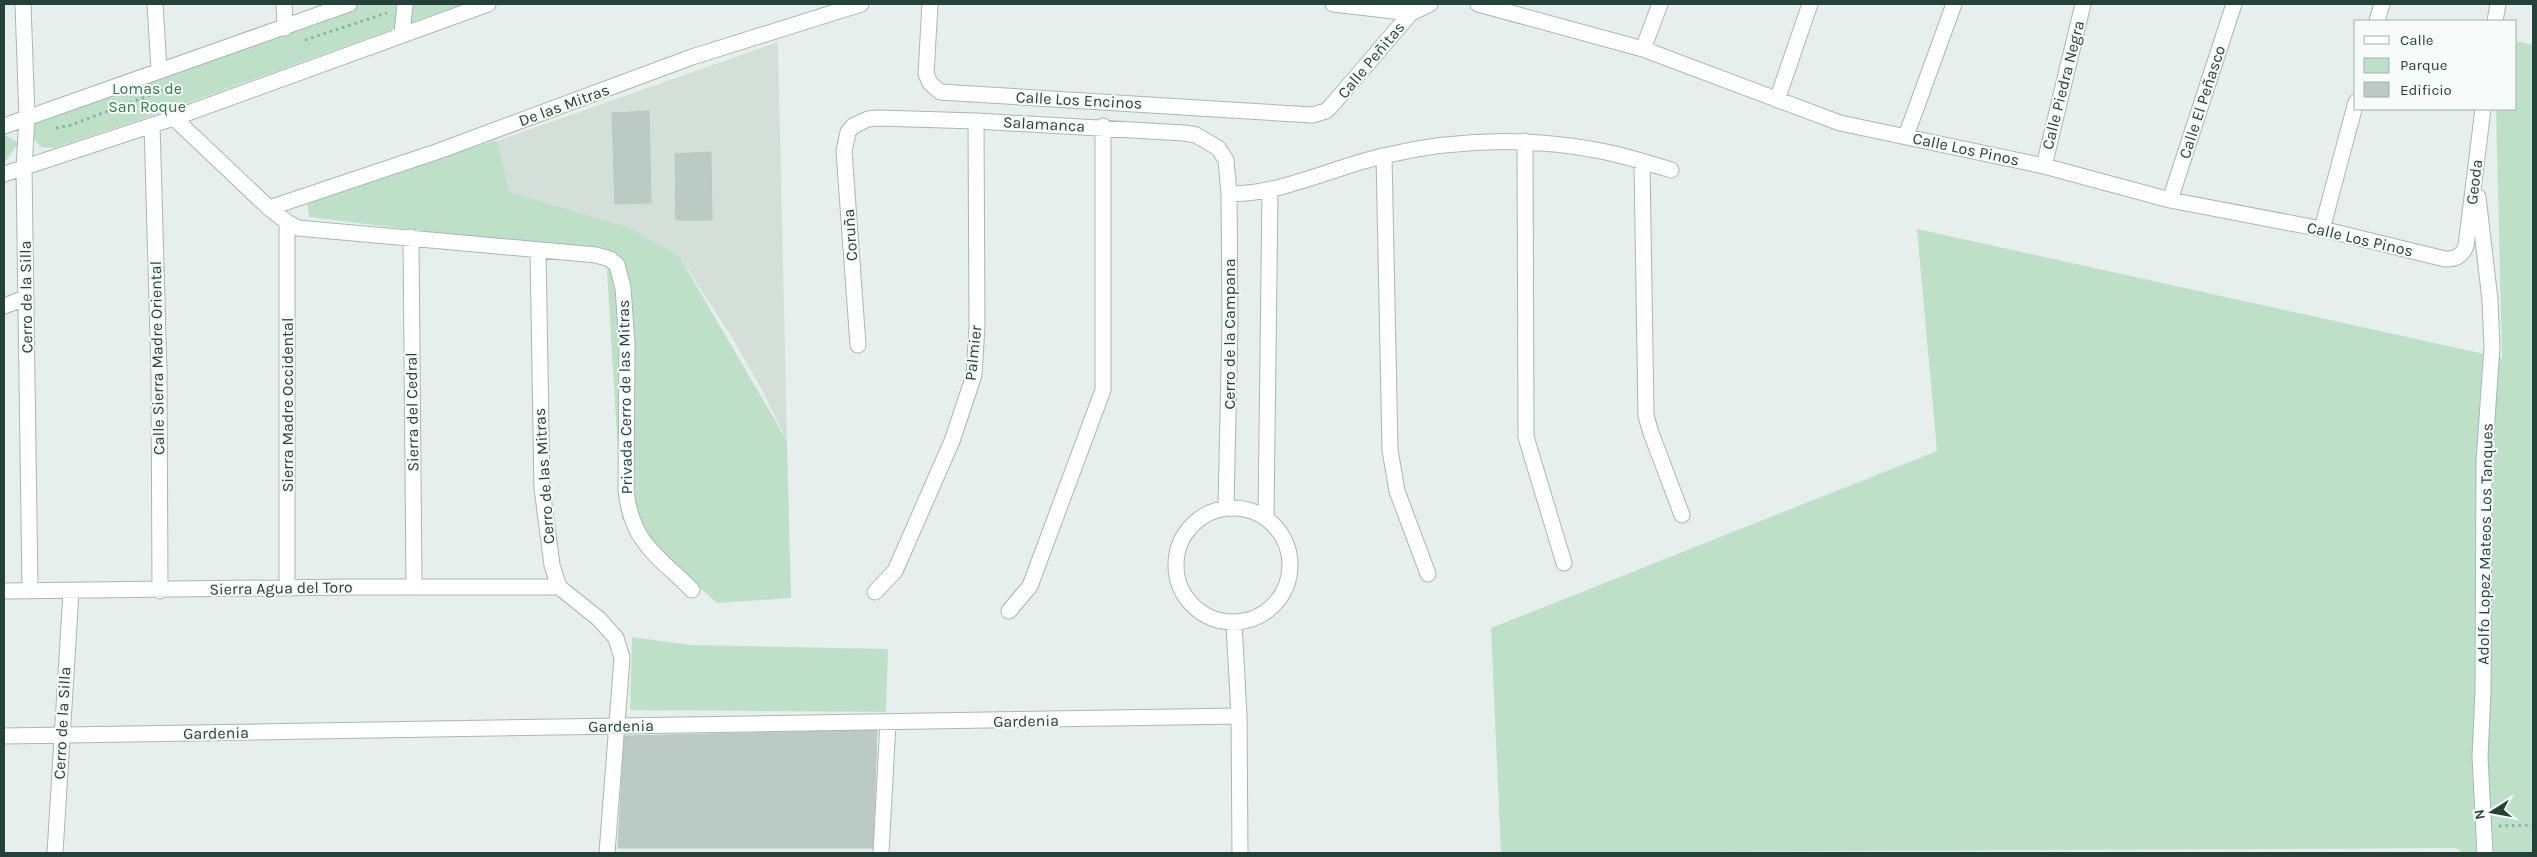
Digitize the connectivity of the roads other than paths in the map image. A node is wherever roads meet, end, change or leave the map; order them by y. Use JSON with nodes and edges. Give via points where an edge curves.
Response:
{"nodes":[{"id":1,"x":23,"y":4,"type":"edge"},
{"id":2,"x":155,"y":4,"type":"edge"},
{"id":3,"x":284,"y":4,"type":"edge"},
{"id":4,"x":348,"y":4,"type":"edge"},
{"id":5,"x":404,"y":4,"type":"edge"},
{"id":6,"x":488,"y":4,"type":"edge"},
{"id":7,"x":861,"y":4,"type":"edge"},
{"id":8,"x":930,"y":4,"type":"edge"},
{"id":9,"x":1333,"y":4,"type":"edge"},
{"id":10,"x":1430,"y":4,"type":"edge"},
{"id":11,"x":1478,"y":4,"type":"edge"},
{"id":12,"x":1660,"y":4,"type":"edge"},
{"id":13,"x":1810,"y":4,"type":"edge"},
{"id":14,"x":1954,"y":4,"type":"edge"},
{"id":15,"x":2083,"y":4,"type":"edge"},
{"id":16,"x":2234,"y":4,"type":"edge"},
{"id":17,"x":2382,"y":4,"type":"edge"},
{"id":18,"x":2498,"y":4,"type":"edge"},
{"id":19,"x":1385,"y":7,"type":"edge"},
{"id":20,"x":1411,"y":13,"type":"junction"},
{"id":21,"x":2377,"y":20,"type":"edge"},
{"id":22,"x":2495,"y":20,"type":"edge"},
{"id":23,"x":285,"y":28,"type":"junction"},
{"id":24,"x":402,"y":34,"type":"junction"},
{"id":25,"x":1643,"y":49,"type":"junction"},
{"id":26,"x":159,"y":71,"type":"junction"},
{"id":27,"x":1777,"y":100,"type":"junction"},
{"id":28,"x":2354,"y":109,"type":"edge"},
{"id":29,"x":2484,"y":110,"type":"edge"},
{"id":30,"x":1312,"y":115,"type":"joint"},
{"id":31,"x":27,"y":118,"type":"junction"},
{"id":32,"x":174,"y":118,"type":"junction"},
{"id":33,"x":976,"y":120,"type":"junction"},
{"id":34,"x":152,"y":125,"type":"junction"},
{"id":35,"x":4,"y":126,"type":"edge"},
{"id":36,"x":852,"y":126,"type":"joint"},
{"id":37,"x":1103,"y":126,"type":"junction"},
{"id":38,"x":1906,"y":136,"type":"junction"},
{"id":39,"x":1525,"y":141,"type":"junction"},
{"id":40,"x":1384,"y":156,"type":"junction"},
{"id":41,"x":1226,"y":160,"type":"joint"},
{"id":42,"x":1642,"y":162,"type":"junction"},
{"id":43,"x":2044,"y":166,"type":"junction"},
{"id":44,"x":24,"y":167,"type":"junction"},
{"id":45,"x":1671,"y":170,"type":"dead end"},
{"id":46,"x":4,"y":174,"type":"edge"},
{"id":47,"x":2475,"y":176,"type":"junction"},
{"id":48,"x":1270,"y":190,"type":"junction"},
{"id":49,"x":1229,"y":194,"type":"junction"},
{"id":50,"x":2170,"y":200,"type":"junction"},
{"id":51,"x":269,"y":208,"type":"junction"},
{"id":52,"x":287,"y":222,"type":"junction"},
{"id":53,"x":2322,"y":229,"type":"junction"},
{"id":54,"x":411,"y":237,"type":"junction"},
{"id":55,"x":538,"y":250,"type":"junction"},
{"id":56,"x":2462,"y":255,"type":"joint"},
{"id":57,"x":25,"y":298,"type":"junction"},
{"id":58,"x":4,"y":306,"type":"edge"},
{"id":59,"x":858,"y":345,"type":"dead end"},
{"id":60,"x":1226,"y":507,"type":"junction"},
{"id":61,"x":1682,"y":514,"type":"dead end"},
{"id":62,"x":1266,"y":518,"type":"junction"},
{"id":63,"x":1564,"y":563,"type":"dead end"},
{"id":64,"x":1428,"y":574,"type":"dead end"},
{"id":65,"x":414,"y":587,"type":"junction"},
{"id":66,"x":559,"y":587,"type":"junction"},
{"id":67,"x":287,"y":588,"type":"junction"},
{"id":68,"x":160,"y":590,"type":"junction"},
{"id":69,"x":692,"y":590,"type":"dead end"},
{"id":70,"x":30,"y":591,"type":"junction"},
{"id":71,"x":4,"y":592,"type":"edge"},
{"id":72,"x":70,"y":592,"type":"junction"},
{"id":73,"x":875,"y":592,"type":"dead end"},
{"id":74,"x":1009,"y":611,"type":"dead end"},
{"id":75,"x":1234,"y":623,"type":"junction"},
{"id":76,"x":1239,"y":716,"type":"junction"},
{"id":77,"x":888,"y":722,"type":"junction"},
{"id":78,"x":617,"y":726,"type":"junction"},
{"id":79,"x":4,"y":736,"type":"edge"},
{"id":80,"x":62,"y":736,"type":"junction"},
{"id":81,"x":55,"y":853,"type":"edge"},
{"id":82,"x":607,"y":853,"type":"edge"},
{"id":83,"x":881,"y":853,"type":"edge"},
{"id":84,"x":1240,"y":853,"type":"edge"},
{"id":85,"x":2485,"y":853,"type":"edge"}],
"edges":[{"from":1,"to":31,"type":"street","name":"Cerro de la Silla"},
{"from":2,"to":26,"type":"street"},
{"from":3,"to":23,"type":"street"},
{"from":4,"to":23,"type":"street"},
{"from":5,"to":24,"type":"street"},
{"from":6,"to":24,"type":"street"},
{"from":7,"to":51,"type":"street","name":"De las Mitras","via":[[692,57],[439,150]]},
{"from":8,"to":30,"type":"street","name":"Calle Los Encinos","via":[[926,74],[940,92]]},
{"from":9,"to":19,"type":"street"},
{"from":10,"to":20,"type":"street","name":"Calle Peñitas"},
{"from":11,"to":25,"type":"street","name":"Calle Los Pinos"},
{"from":12,"to":25,"type":"street"},
{"from":13,"to":27,"type":"street"},
{"from":14,"to":38,"type":"street"},
{"from":15,"to":43,"type":"street","name":"Calle Piedra Negra"},
{"from":16,"to":50,"type":"street","name":"Calle El Peñasco"},
{"from":17,"to":21,"type":"street"},
{"from":18,"to":22,"type":"street"},
{"from":19,"to":20,"type":"street"},
{"from":20,"to":30,"type":"street","name":"Calle Peñitas","via":[[1332,105],[1326,111]]},
{"from":23,"to":26,"type":"street"},
{"from":24,"to":32,"type":"street"},
{"from":25,"to":27,"type":"street","name":"Calle Los Pinos"},
{"from":26,"to":31,"type":"street"},
{"from":27,"to":38,"type":"street","name":"Calle Los Pinos","via":[[1840,123]]},
{"from":28,"to":53,"type":"street"},
{"from":29,"to":47,"type":"street","name":"Geoda"},
{"from":31,"to":35,"type":"street"},
{"from":31,"to":44,"type":"street","name":"Cerro de la Silla"},
{"from":32,"to":34,"type":"street"},
{"from":32,"to":51,"type":"street"},
{"from":33,"to":36,"type":"street","name":"Salamanca","via":[[878,118]]},
{"from":33,"to":37,"type":"street","name":"Salamanca"},
{"from":33,"to":73,"type":"street","name":"Palmier","via":[[977,326],[974,375],[952,441],[895,571]]},
{"from":34,"to":44,"type":"street"},
{"from":34,"to":68,"type":"street","name":"Calle Sierra Madre Oriental","via":[[159,371]]},
{"from":36,"to":59,"type":"street","name":"Coruña","via":[[844,151]]},
{"from":37,"to":41,"type":"street","name":"Salamanca","via":[[1196,134],[1218,148]]},
{"from":37,"to":74,"type":"street","via":[[1103,390],[1030,586]]},
{"from":38,"to":43,"type":"street","name":"Calle Los Pinos"},
{"from":39,"to":40,"type":"street","via":[[1452,143]]},
{"from":39,"to":42,"type":"street","via":[[1591,149]]},
{"from":39,"to":63,"type":"street","via":[[1526,437]]},
{"from":40,"to":48,"type":"street"},
{"from":40,"to":64,"type":"street","via":[[1390,450],[1397,491]]},
{"from":41,"to":49,"type":"street","name":"Cerro de la Campana"},
{"from":42,"to":45,"type":"street"},
{"from":42,"to":61,"type":"street","via":[[1646,416]]},
{"from":43,"to":50,"type":"street","name":"Calle Los Pinos"},
{"from":44,"to":46,"type":"street"},
{"from":44,"to":57,"type":"street","name":"Cerro de la Silla"},
{"from":47,"to":56,"type":"street","name":"Geoda"},
{"from":47,"to":85,"type":"street","name":"Adolfo Lopez Mateos Los Tanques","via":[[2490,300],[2492,347],[2484,462],[2480,756]]},
{"from":48,"to":49,"type":"street"},
{"from":48,"to":62,"type":"street"},
{"from":49,"to":60,"type":"street","name":"Cerro de la Campana"},
{"from":50,"to":53,"type":"street","name":"Calle Los Pinos"},
{"from":51,"to":52,"type":"street"},
{"from":52,"to":54,"type":"street","via":[[307,230]]},
{"from":52,"to":67,"type":"street","name":"Sierra Madre Occidental"},
{"from":53,"to":56,"type":"street","name":"Calle Los Pinos","via":[[2445,259]]},
{"from":54,"to":55,"type":"street"},
{"from":54,"to":65,"type":"street","name":"Sierra del Cedral"},
{"from":55,"to":66,"type":"street","name":"Cerro de las Mitras","via":[[542,488],[548,544]]},
{"from":55,"to":69,"type":"street","name":"Privada Cerro de las Mitras","via":[[596,255],[610,259],[616,266],[623,288],[627,344],[626,491],[632,524],[639,538]]},
{"from":57,"to":58,"type":"street"},
{"from":57,"to":70,"type":"street","name":"Cerro de la Silla"},
{"from":60,"to":62,"type":"street","via":[[1247,509]]},
{"from":60,"to":75,"type":"street","via":[[1206,514],[1189,527],[1178,546],[1175,567],[1180,588],[1191,606],[1209,618]]},
{"from":62,"to":75,"type":"street","via":[[1281,534],[1289,553],[1290,574],[1283,594],[1269,610],[1251,620]]},
{"from":65,"to":66,"type":"street","name":"Sierra Agua del Toro"},
{"from":65,"to":67,"type":"street","name":"Sierra Agua del Toro"},
{"from":66,"to":78,"type":"street","via":[[607,627],[619,645],[622,658]]},
{"from":67,"to":68,"type":"street","name":"Sierra Agua del Toro"},
{"from":68,"to":72,"type":"street","name":"Sierra Agua del Toro"},
{"from":70,"to":71,"type":"street","name":"Sierra Agua del Toro"},
{"from":70,"to":72,"type":"street","name":"Sierra Agua del Toro"},
{"from":72,"to":80,"type":"street","name":"Cerro de la Silla"},
{"from":75,"to":76,"type":"street"},
{"from":76,"to":77,"type":"street","name":"Gardenia"},
{"from":76,"to":84,"type":"street"},
{"from":77,"to":78,"type":"street","name":"Gardenia"},
{"from":77,"to":83,"type":"street"},
{"from":78,"to":80,"type":"street","name":"Gardenia"},
{"from":78,"to":82,"type":"street"},
{"from":79,"to":80,"type":"street","name":"Gardenia"},
{"from":80,"to":81,"type":"street","name":"Cerro de la Silla"}]}
